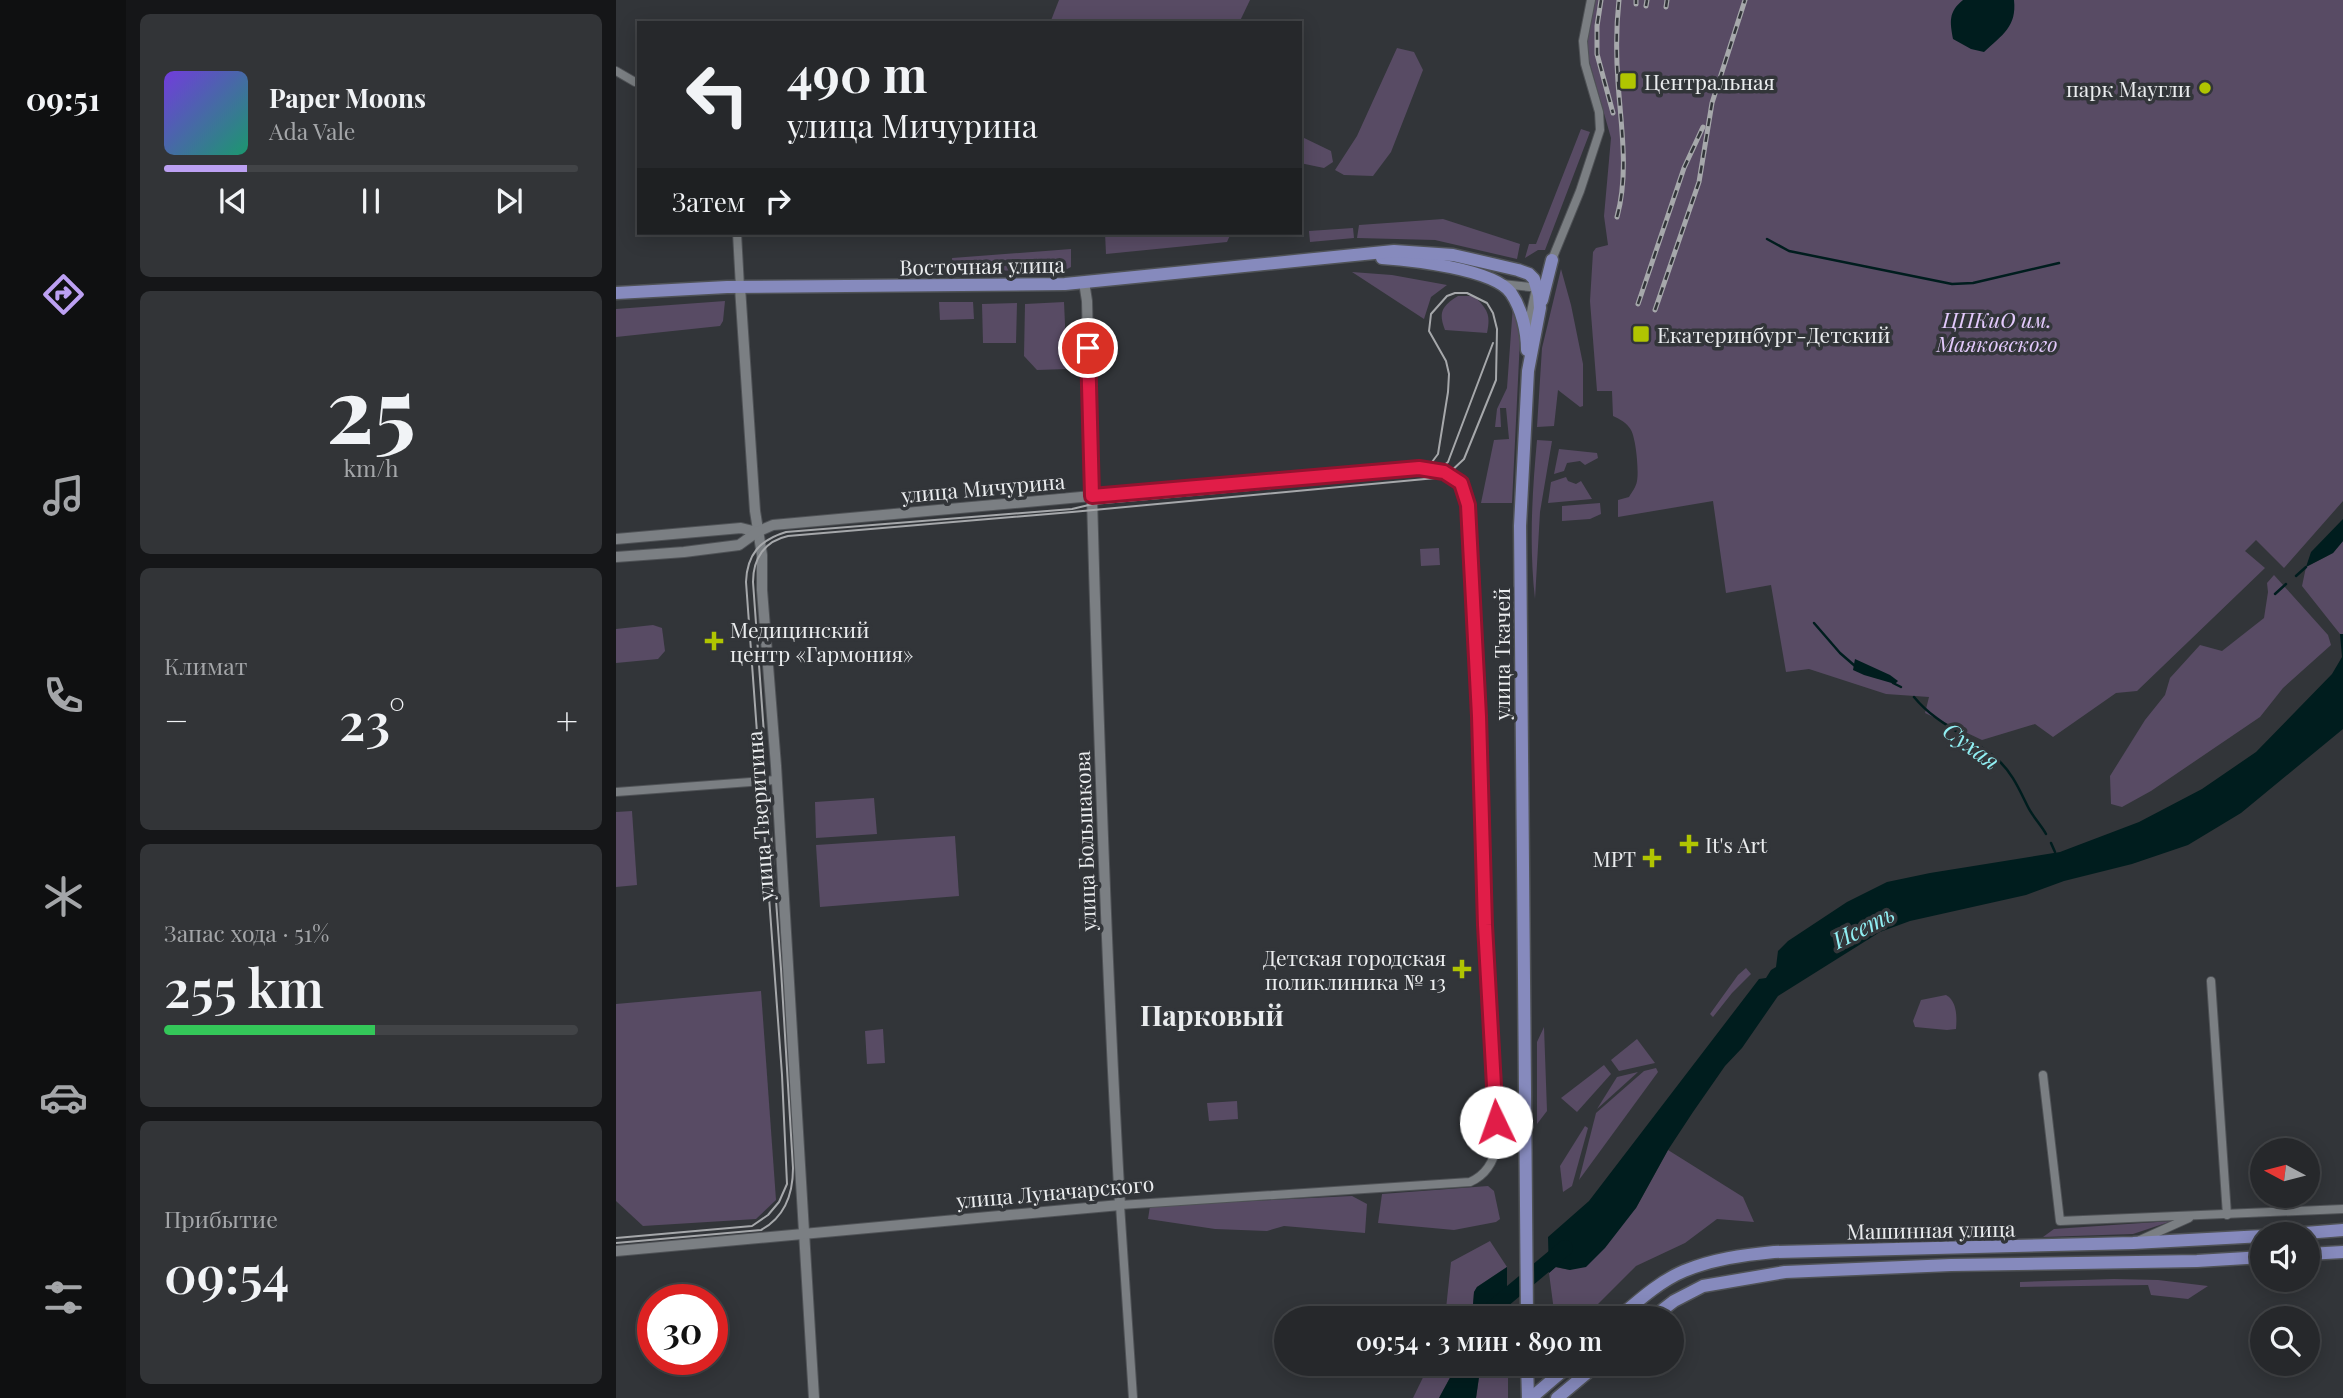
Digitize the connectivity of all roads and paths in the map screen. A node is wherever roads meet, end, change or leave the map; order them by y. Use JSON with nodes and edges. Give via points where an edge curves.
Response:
{"nodes":[{"id":1,"x":1591,"y":0,"type":"edge"},
{"id":2,"x":616,"y":71,"type":"edge"},
{"id":3,"x":635,"y":82,"type":"dead end"},
{"id":4,"x":737,"y":235,"type":"edge"},
{"id":5,"x":1347,"y":256,"type":"junction"},
{"id":6,"x":1552,"y":260,"type":"junction"},
{"id":7,"x":1518,"y":270,"type":"junction"},
{"id":8,"x":1084,"y":282,"type":"junction"},
{"id":9,"x":1496,"y":282,"type":"junction"},
{"id":10,"x":1537,"y":286,"type":"junction"},
{"id":11,"x":740,"y":287,"type":"junction"},
{"id":12,"x":616,"y":293,"type":"edge"},
{"id":13,"x":1540,"y":307,"type":"junction"},
{"id":14,"x":1527,"y":337,"type":"junction"},
{"id":15,"x":1528,"y":371,"type":"junction"},
{"id":16,"x":1461,"y":483,"type":"joint"},
{"id":17,"x":1092,"y":496,"type":"junction"},
{"id":18,"x":757,"y":532,"type":"junction"},
{"id":19,"x":616,"y":539,"type":"edge"},
{"id":20,"x":616,"y":557,"type":"edge"},
{"id":21,"x":776,"y":780,"type":"junction"},
{"id":22,"x":616,"y":792,"type":"edge"},
{"id":23,"x":2211,"y":981,"type":"dead end"},
{"id":24,"x":2043,"y":1075,"type":"dead end"},
{"id":25,"x":1491,"y":1164,"type":"joint"},
{"id":26,"x":1119,"y":1205,"type":"junction"},
{"id":27,"x":2343,"y":1209,"type":"edge"},
{"id":28,"x":2227,"y":1215,"type":"junction"},
{"id":29,"x":2194,"y":1216,"type":"junction"},
{"id":30,"x":2343,"y":1230,"type":"edge"},
{"id":31,"x":2320,"y":1232,"type":"edge"},
{"id":32,"x":803,"y":1234,"type":"junction"},
{"id":33,"x":2250,"y":1237,"type":"edge"},
{"id":34,"x":2133,"y":1243,"type":"junction"},
{"id":35,"x":616,"y":1251,"type":"edge"},
{"id":36,"x":2343,"y":1252,"type":"edge"},
{"id":37,"x":2320,"y":1253,"type":"edge"},
{"id":38,"x":2250,"y":1258,"type":"edge"},
{"id":39,"x":1527,"y":1287,"type":"junction"},
{"id":40,"x":1527,"y":1306,"type":"edge"},
{"id":41,"x":1532,"y":1306,"type":"edge"},
{"id":42,"x":1633,"y":1306,"type":"edge"},
{"id":43,"x":1668,"y":1306,"type":"edge"},
{"id":44,"x":1528,"y":1376,"type":"edge"},
{"id":45,"x":1556,"y":1376,"type":"edge"},
{"id":46,"x":1583,"y":1376,"type":"edge"},
{"id":47,"x":814,"y":1398,"type":"edge"},
{"id":48,"x":1133,"y":1398,"type":"edge"},
{"id":49,"x":1530,"y":1398,"type":"edge"},
{"id":50,"x":1557,"y":1398,"type":"edge"}],
"edges":[{"from":1,"to":6,"type":"street","via":[[1583,41],[1601,130]]},
{"from":2,"to":3,"type":"street"},
{"from":4,"to":11,"type":"street","name":"улица Тверитина"},
{"from":5,"to":7,"type":"main road","name":"Восточная улица","via":[[1425,252]]},
{"from":5,"to":8,"type":"main road","name":"Восточная улица"},
{"from":5,"to":9,"type":"main road","name":"Восточная улица","via":[[1454,268]]},
{"from":6,"to":7,"type":"main road","via":[[1540,269]]},
{"from":6,"to":10,"type":"street"},
{"from":6,"to":13,"type":"main road"},
{"from":7,"to":10,"type":"main road","name":"Восточная улица","via":[[1529,274]]},
{"from":8,"to":11,"type":"main road","name":"Восточная улица"},
{"from":8,"to":17,"type":"street","name":"улица Большакова"},
{"from":9,"to":10,"type":"street"},
{"from":9,"to":14,"type":"main road","via":[[1510,292]]},
{"from":10,"to":13,"type":"main road","name":"улица Ткачей"},
{"from":10,"to":14,"type":"street"},
{"from":11,"to":12,"type":"main road","name":"Восточная улица"},
{"from":11,"to":18,"type":"street","name":"улица Тверитина"},
{"from":13,"to":15,"type":"main road","name":"улица Ткачей"},
{"from":14,"to":15,"type":"main road"},
{"from":15,"to":39,"type":"main road","name":"улица Ткачей","via":[[1520,526]]},
{"from":16,"to":17,"type":"street","name":"улица Мичурина","via":[[1444,472],[1419,468]]},
{"from":16,"to":25,"type":"street","name":"улица Ткачей","via":[[1468,505],[1479,716],[1497,1144]]},
{"from":17,"to":18,"type":"street","name":"улица Мичурина","via":[[773,525]]},
{"from":17,"to":26,"type":"street","name":"улица Большакова","via":[[1101,829]]},
{"from":18,"to":19,"type":"street","name":"улица Мичурина","via":[[741,528]]},
{"from":18,"to":20,"type":"street","name":"улица Мичурина","via":[[743,543]]},
{"from":18,"to":21,"type":"street","name":"улица Тверитина"},
{"from":21,"to":22,"type":"street"},
{"from":21,"to":32,"type":"street","name":"улица Тверитина"},
{"from":23,"to":28,"type":"street"},
{"from":24,"to":29,"type":"street","via":[[2060,1221]]},
{"from":25,"to":26,"type":"street","name":"улица Луначарского","via":[[1482,1177],[1470,1182]]},
{"from":26,"to":32,"type":"street","name":"улица Луначарского"},
{"from":26,"to":48,"type":"street","name":"улица Большакова"},
{"from":27,"to":28,"type":"street"},
{"from":28,"to":29,"type":"street"},
{"from":29,"to":34,"type":"street"},
{"from":30,"to":31,"type":"main road"},
{"from":32,"to":35,"type":"street","name":"улица Луначарского"},
{"from":32,"to":47,"type":"street","name":"улица Тверитина"},
{"from":33,"to":34,"type":"main road","name":"Машинная улица"},
{"from":34,"to":42,"type":"main road","name":"Машинная улица","via":[[1729,1257],[1682,1272]]},
{"from":36,"to":37,"type":"main road"},
{"from":38,"to":43,"type":"main road","name":"Машинная улица","via":[[1785,1272],[1703,1286]]},
{"from":39,"to":40,"type":"main road","name":"улица Ткачей"},
{"from":39,"to":41,"type":"main road"},
{"from":44,"to":49,"type":"main road"},
{"from":45,"to":49,"type":"main road"},
{"from":46,"to":50,"type":"main road"}]}
